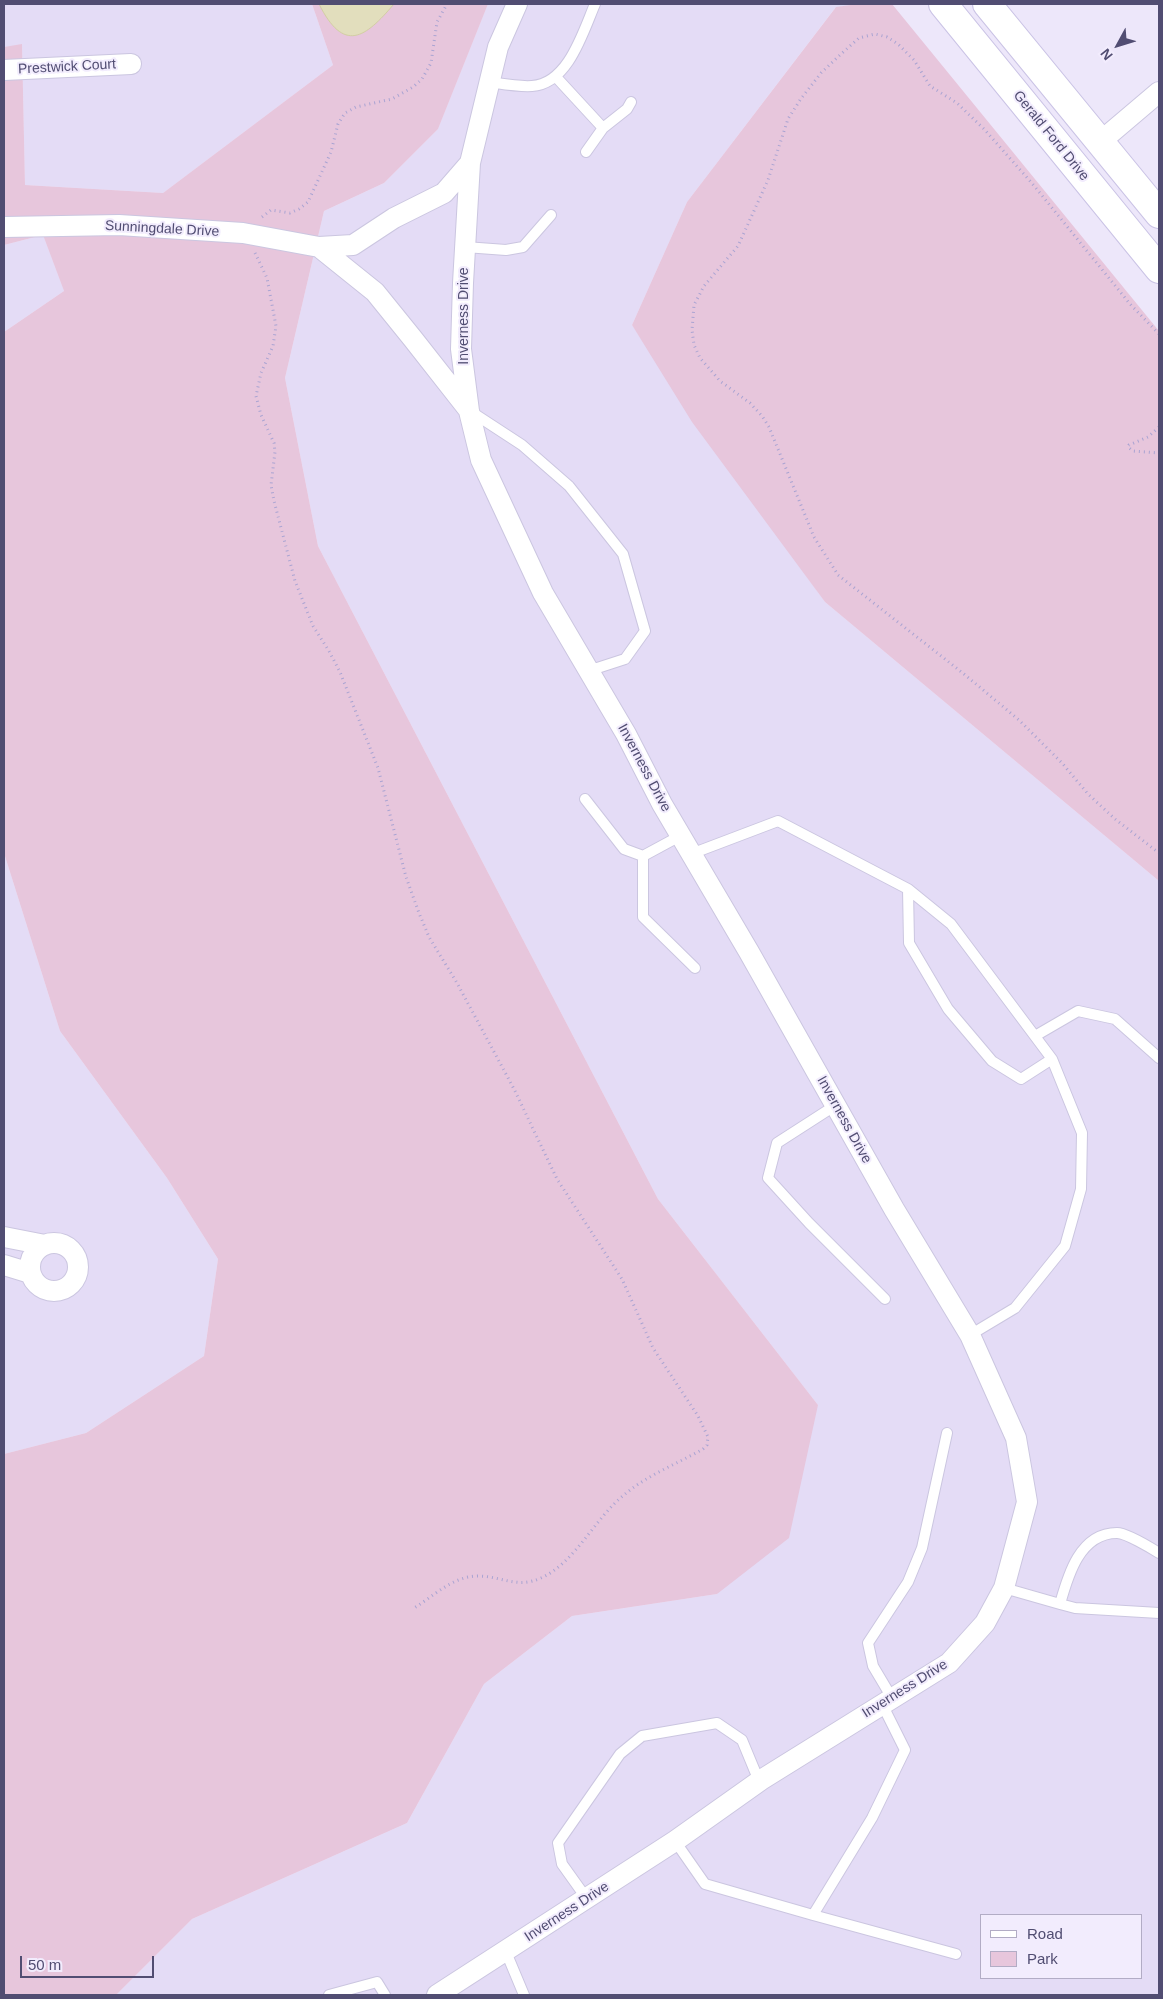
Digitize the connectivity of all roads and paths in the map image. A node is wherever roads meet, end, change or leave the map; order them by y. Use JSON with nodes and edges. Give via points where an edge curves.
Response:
{"nodes":[{"id":1,"x":447,"y":4,"type":"edge"},
{"id":2,"x":517,"y":4,"type":"edge"},
{"id":3,"x":596,"y":4,"type":"edge"},
{"id":4,"x":943,"y":4,"type":"edge"},
{"id":5,"x":987,"y":4,"type":"edge"},
{"id":6,"x":131,"y":64,"type":"dead end"},
{"id":7,"x":4,"y":70,"type":"edge"},
{"id":8,"x":556,"y":77,"type":"junction"},
{"id":9,"x":489,"y":82,"type":"junction"},
{"id":10,"x":1159,"y":92,"type":"edge"},
{"id":11,"x":631,"y":102,"type":"dead end"},
{"id":12,"x":602,"y":128,"type":"junction"},
{"id":13,"x":1100,"y":142,"type":"junction"},
{"id":14,"x":586,"y":152,"type":"dead end"},
{"id":15,"x":470,"y":163,"type":"junction"},
{"id":16,"x":1159,"y":214,"type":"edge"},
{"id":17,"x":551,"y":215,"type":"dead end"},
{"id":18,"x":4,"y":227,"type":"edge"},
{"id":19,"x":258,"y":236,"type":"junction"},
{"id":20,"x":319,"y":247,"type":"junction"},
{"id":21,"x":465,"y":247,"type":"junction"},
{"id":22,"x":1159,"y":269,"type":"edge"},
{"id":23,"x":1159,"y":334,"type":"edge"},
{"id":24,"x":469,"y":411,"type":"junction"},
{"id":25,"x":1159,"y":427,"type":"edge"},
{"id":26,"x":1159,"y":453,"type":"edge"},
{"id":27,"x":588,"y":671,"type":"junction"},
{"id":28,"x":585,"y":799,"type":"dead end"},
{"id":29,"x":680,"y":836,"type":"junction"},
{"id":30,"x":1159,"y":853,"type":"edge"},
{"id":31,"x":691,"y":854,"type":"junction"},
{"id":32,"x":644,"y":856,"type":"junction"},
{"id":33,"x":908,"y":889,"type":"junction"},
{"id":34,"x":695,"y":968,"type":"dead end"},
{"id":35,"x":1035,"y":1036,"type":"junction"},
{"id":36,"x":1159,"y":1058,"type":"edge"},
{"id":37,"x":1052,"y":1059,"type":"junction"},
{"id":38,"x":836,"y":1105,"type":"junction"},
{"id":39,"x":4,"y":1237,"type":"edge"},
{"id":40,"x":45,"y":1245,"type":"junction"},
{"id":41,"x":4,"y":1265,"type":"edge"},
{"id":42,"x":30,"y":1273,"type":"junction"},
{"id":43,"x":885,"y":1299,"type":"dead end"},
{"id":44,"x":970,"y":1335,"type":"junction"},
{"id":45,"x":947,"y":1433,"type":"dead end"},
{"id":46,"x":1159,"y":1553,"type":"edge"},
{"id":47,"x":1004,"y":1588,"type":"junction"},
{"id":48,"x":1060,"y":1604,"type":"junction"},
{"id":49,"x":414,"y":1608,"type":"dead end"},
{"id":50,"x":1159,"y":1613,"type":"edge"},
{"id":51,"x":887,"y":1701,"type":"junction"},
{"id":52,"x":759,"y":1781,"type":"junction"},
{"id":53,"x":675,"y":1841,"type":"junction"},
{"id":54,"x":587,"y":1899,"type":"junction"},
{"id":55,"x":812,"y":1915,"type":"junction"},
{"id":56,"x":506,"y":1952,"type":"junction"},
{"id":57,"x":956,"y":1954,"type":"dead end"},
{"id":58,"x":329,"y":1995,"type":"edge"},
{"id":59,"x":385,"y":1995,"type":"edge"},
{"id":60,"x":437,"y":1995,"type":"edge"},
{"id":61,"x":524,"y":1995,"type":"edge"}],
"edges":[{"from":1,"to":19,"type":"path","via":[[437,22],[431,63],[422,79],[392,99],[356,107],[345,113],[308,202],[290,213],[267,212],[262,218]]},
{"from":2,"to":9,"type":"street","name":"Inverness Drive","via":[[498,47]]},
{"from":3,"to":8,"type":"lane","via":[[572,54]]},
{"from":4,"to":22,"type":"main road","name":"Gerald Ford Drive"},
{"from":5,"to":13,"type":"main road"},
{"from":6,"to":7,"type":"street","name":"Prestwick Court"},
{"from":8,"to":9,"type":"lane","via":[[548,83],[532,86]]},
{"from":8,"to":12,"type":"lane"},
{"from":9,"to":15,"type":"street","name":"Inverness Drive"},
{"from":10,"to":13,"type":"street"},
{"from":11,"to":12,"type":"lane","via":[[627,109]]},
{"from":12,"to":14,"type":"lane"},
{"from":13,"to":16,"type":"main road"},
{"from":15,"to":20,"type":"street","name":"Sunningdale Drive","via":[[444,192],[353,244]]},
{"from":15,"to":21,"type":"street","name":"Inverness Drive"},
{"from":17,"to":21,"type":"lane","via":[[523,246],[506,250]]},
{"from":18,"to":19,"type":"street","name":"Sunningdale Drive","via":[[119,225]]},
{"from":19,"to":20,"type":"street","name":"Sunningdale Drive"},
{"from":19,"to":49,"type":"path","via":[[256,256],[267,278],[276,326],[273,346],[261,373],[256,396],[274,443],[271,485],[274,501],[295,581],[313,626],[340,672],[378,768],[406,878],[419,913],[429,937],[514,1089],[547,1161],[622,1279],[653,1348],[687,1397],[708,1437],[703,1449],[624,1494],[566,1560],[540,1579],[518,1584],[478,1576],[460,1579]]},
{"from":20,"to":24,"type":"street","name":"Sunningdale Drive","via":[[375,292]]},
{"from":21,"to":24,"type":"street","name":"Inverness Drive","via":[[461,350]]},
{"from":23,"to":30,"type":"path","via":[[1130,304],[984,129],[957,103],[930,86],[914,60],[898,44],[875,34],[859,38],[834,60],[788,119],[768,180],[738,246],[704,286],[694,304],[692,330],[694,345],[711,373],[750,403],[769,427],[814,537],[838,575],[1019,720],[1088,794]]},
{"from":24,"to":27,"type":"street","name":"Inverness Drive","via":[[481,460],[489,478],[543,593]]},
{"from":24,"to":27,"type":"lane","via":[[522,445],[569,486],[623,554],[645,631],[625,659]]},
{"from":25,"to":26,"type":"path","via":[[1128,447],[1133,451]]},
{"from":27,"to":29,"type":"street","name":"Inverness Drive","via":[[626,734]]},
{"from":28,"to":32,"type":"lane","via":[[624,849]]},
{"from":29,"to":31,"type":"street","name":"Inverness Drive"},
{"from":29,"to":32,"type":"lane"},
{"from":31,"to":33,"type":"lane","via":[[778,822]]},
{"from":31,"to":38,"type":"street","name":"Inverness Drive"},
{"from":32,"to":34,"type":"lane","via":[[643,916]]},
{"from":33,"to":35,"type":"lane","via":[[951,924]]},
{"from":33,"to":37,"type":"lane","via":[[909,943],[948,1009],[992,1061],[1021,1079]]},
{"from":35,"to":36,"type":"lane","via":[[1078,1011],[1115,1019]]},
{"from":35,"to":37,"type":"lane"},
{"from":37,"to":44,"type":"lane","via":[[1082,1133],[1081,1189],[1065,1246],[1015,1308]]},
{"from":38,"to":43,"type":"lane","via":[[777,1144],[768,1178]]},
{"from":38,"to":44,"type":"street","name":"Inverness Drive"},
{"from":39,"to":40,"type":"street"},
{"from":40,"to":42,"type":"street","via":[[36,1251],[30,1262]]},
{"from":40,"to":42,"type":"street","via":[[66,1246],[78,1263],[77,1274],[64,1290],[54,1292],[43,1289]]},
{"from":41,"to":42,"type":"street"},
{"from":44,"to":47,"type":"street","name":"Inverness Drive","via":[[1016,1438],[1027,1502]]},
{"from":45,"to":51,"type":"lane","via":[[922,1548],[908,1582],[868,1643]]},
{"from":46,"to":48,"type":"lane","via":[[1118,1533],[1094,1539],[1078,1556]]},
{"from":47,"to":48,"type":"lane"},
{"from":47,"to":51,"type":"street","name":"Inverness Drive","via":[[985,1623],[949,1663]]},
{"from":48,"to":50,"type":"lane","via":[[1075,1608]]},
{"from":51,"to":52,"type":"street","name":"Inverness Drive"},
{"from":51,"to":55,"type":"lane","via":[[905,1750],[872,1818]]},
{"from":52,"to":53,"type":"street","name":"Inverness Drive"},
{"from":52,"to":54,"type":"lane","via":[[742,1740],[717,1723],[642,1736],[620,1754],[558,1843],[562,1864]]},
{"from":53,"to":54,"type":"street","name":"Inverness Drive"},
{"from":53,"to":55,"type":"lane","via":[[705,1884]]},
{"from":54,"to":56,"type":"street","name":"Inverness Drive"},
{"from":55,"to":57,"type":"lane"},
{"from":56,"to":60,"type":"street","name":"Inverness Drive"},
{"from":56,"to":61,"type":"lane"},
{"from":58,"to":59,"type":"lane","via":[[377,1982]]}]}
